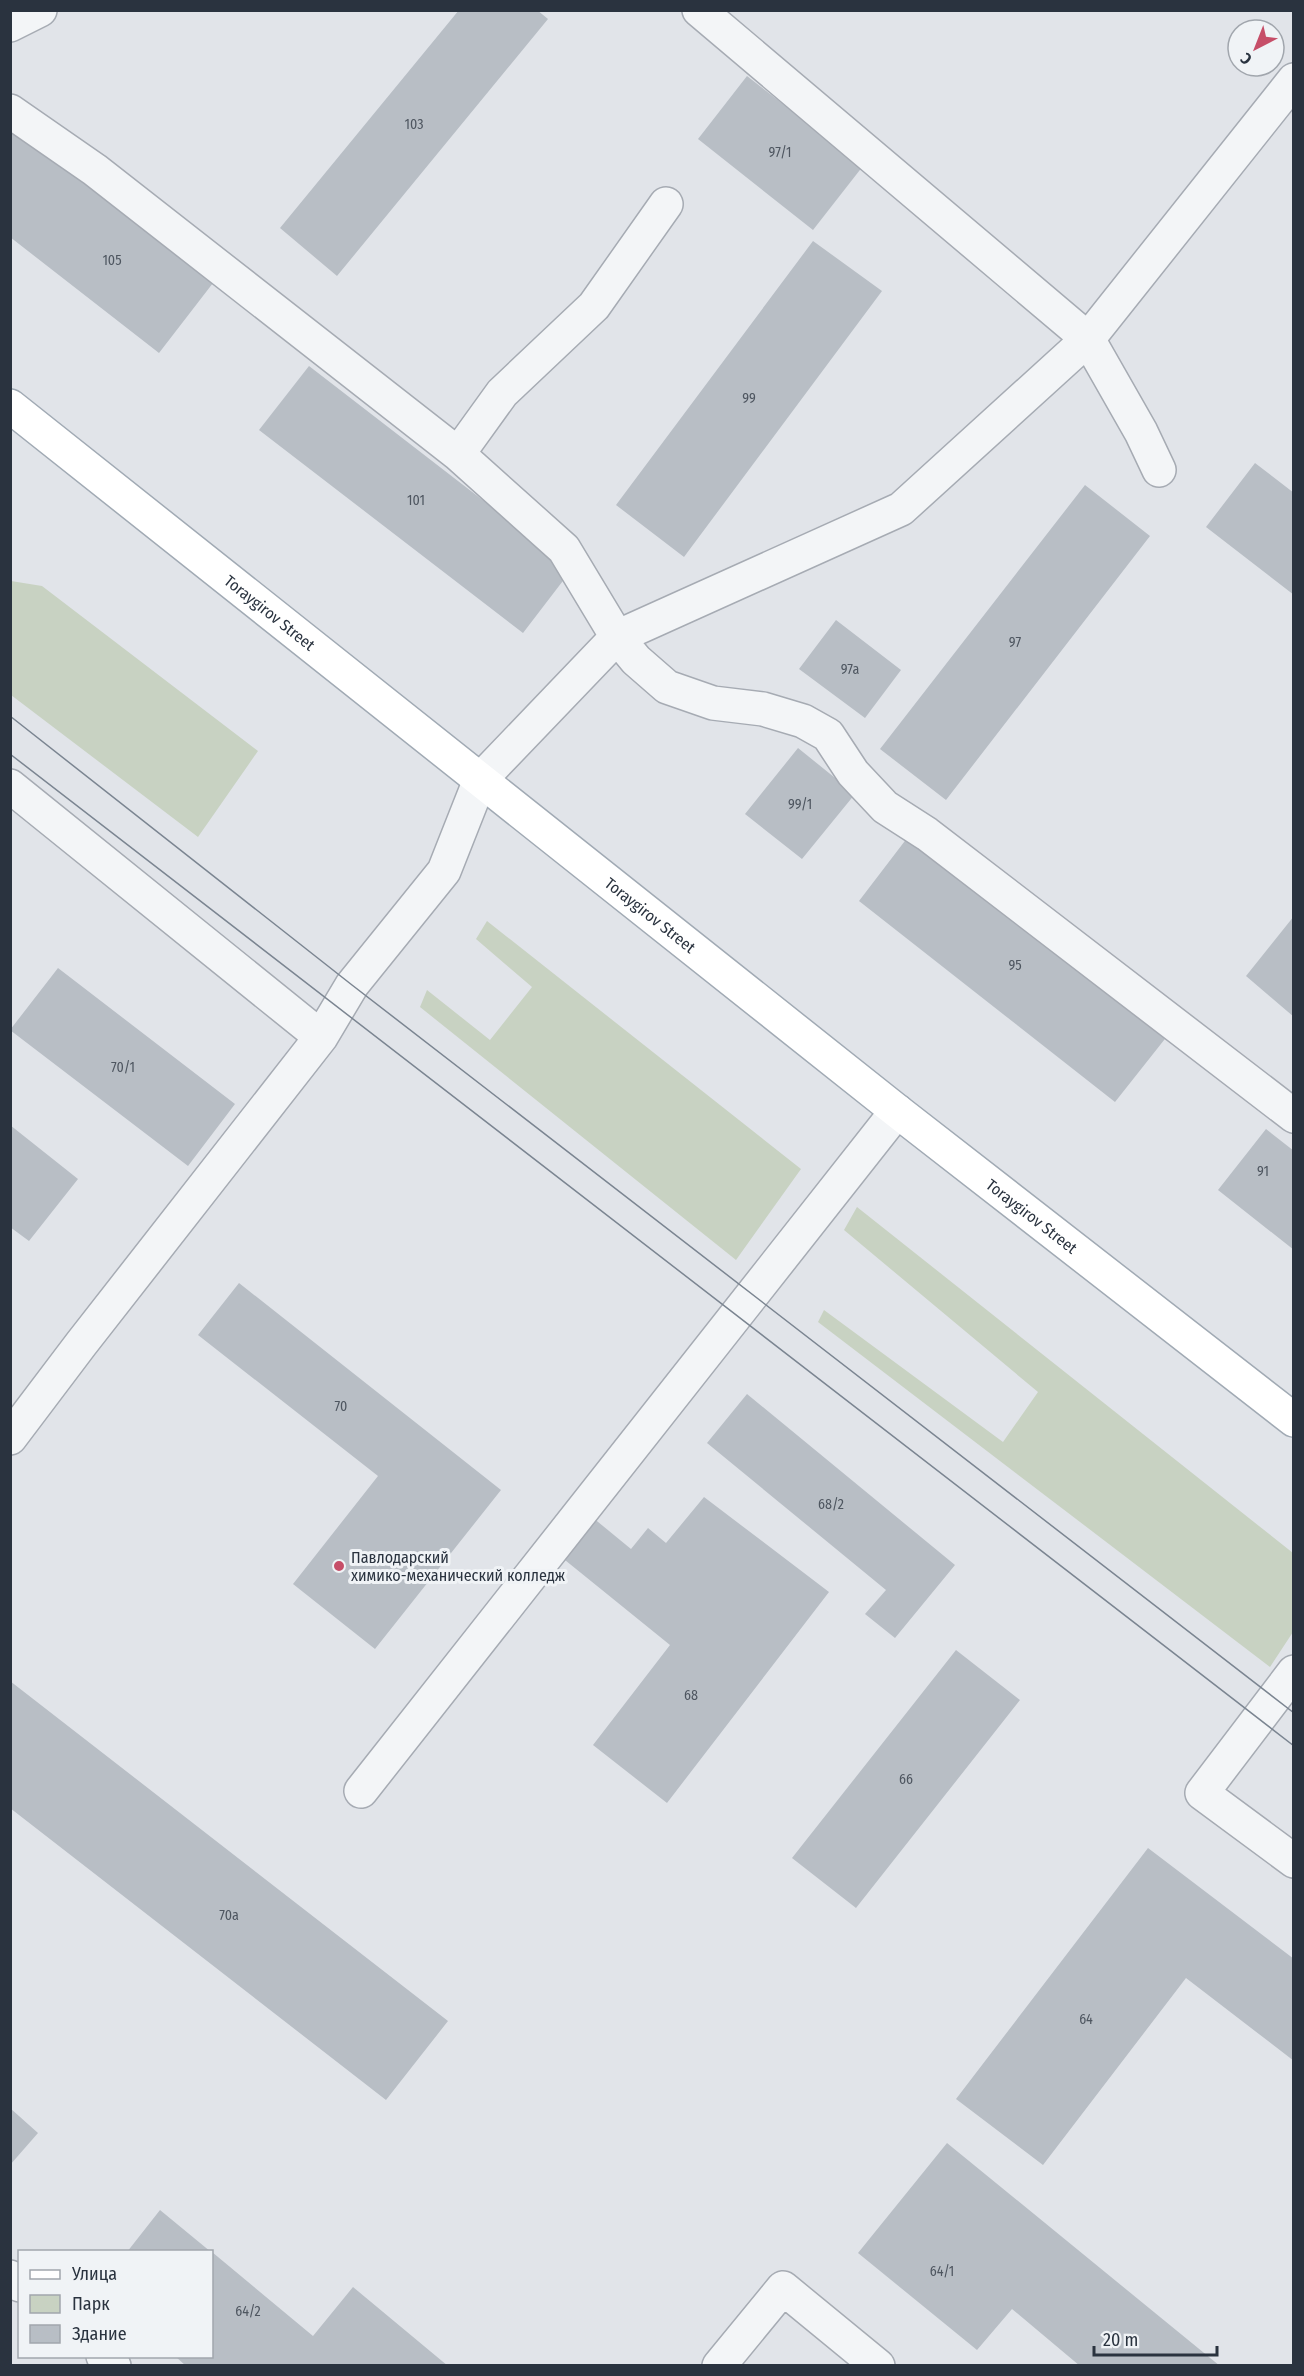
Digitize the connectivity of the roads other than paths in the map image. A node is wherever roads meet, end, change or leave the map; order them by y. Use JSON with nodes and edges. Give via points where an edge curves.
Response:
{"nodes":[{"id":1,"x":40,"y":10,"type":"edge"},
{"id":2,"x":699,"y":10,"type":"edge"},
{"id":3,"x":10,"y":25,"type":"edge"},
{"id":4,"x":1293,"y":80,"type":"edge"},
{"id":5,"x":10,"y":111,"type":"edge"},
{"id":6,"x":666,"y":204,"type":"dead end"},
{"id":7,"x":1088,"y":339,"type":"junction"},
{"id":8,"x":10,"y":406,"type":"edge"},
{"id":9,"x":458,"y":454,"type":"junction"},
{"id":10,"x":1159,"y":470,"type":"dead end"},
{"id":11,"x":617,"y":637,"type":"junction"},
{"id":12,"x":480,"y":780,"type":"junction"},
{"id":13,"x":10,"y":786,"type":"edge"},
{"id":14,"x":321,"y":1037,"type":"junction"},
{"id":15,"x":897,"y":1111,"type":"junction"},
{"id":16,"x":1293,"y":1116,"type":"edge"},
{"id":17,"x":1293,"y":1420,"type":"edge"},
{"id":18,"x":10,"y":1438,"type":"edge"},
{"id":19,"x":1293,"y":1672,"type":"edge"},
{"id":20,"x":361,"y":1791,"type":"dead end"},
{"id":21,"x":1293,"y":1862,"type":"edge"},
{"id":22,"x":719,"y":2366,"type":"edge"},
{"id":23,"x":878,"y":2366,"type":"edge"}],
"edges":[{"from":1,"to":3,"type":"lane"},
{"from":2,"to":7,"type":"lane"},
{"from":4,"to":7,"type":"lane"},
{"from":5,"to":9,"type":"lane","via":[[95,170]]},
{"from":6,"to":9,"type":"lane","via":[[594,306],[502,393]]},
{"from":7,"to":10,"type":"lane"},
{"from":7,"to":11,"type":"lane","via":[[901,509]]},
{"from":8,"to":12,"type":"main road","name":"Toraygirov Street"},
{"from":9,"to":11,"type":"lane","via":[[564,549]]},
{"from":11,"to":12,"type":"lane"},
{"from":11,"to":16,"type":"lane","via":[[667,687],[713,703],[763,709],[803,721],[828,735],[853,773],[885,807],[927,834]]},
{"from":12,"to":14,"type":"lane","via":[[444,871],[352,985]]},
{"from":12,"to":15,"type":"main road","name":"Toraygirov Street"},
{"from":13,"to":14,"type":"lane"},
{"from":14,"to":18,"type":"lane"},
{"from":15,"to":17,"type":"main road","name":"Toraygirov Street"},
{"from":15,"to":20,"type":"lane"},
{"from":19,"to":21,"type":"lane","via":[[1202,1793]]},
{"from":22,"to":23,"type":"lane","via":[[783,2288]]}]}
